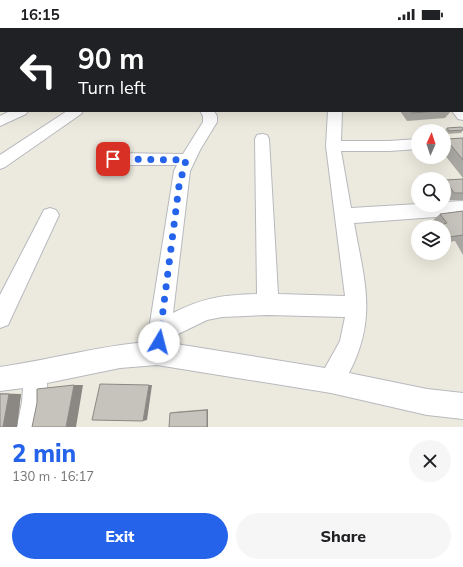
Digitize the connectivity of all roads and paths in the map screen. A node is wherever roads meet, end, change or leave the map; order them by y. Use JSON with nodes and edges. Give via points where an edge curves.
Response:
{"nodes":[{"id":1,"x":19,"y":112,"type":"edge"},
{"id":2,"x":75,"y":112,"type":"edge"},
{"id":3,"x":208,"y":112,"type":"edge"},
{"id":4,"x":335,"y":112,"type":"edge"},
{"id":5,"x":0,"y":116,"type":"edge"},
{"id":6,"x":0,"y":122,"type":"edge"},
{"id":7,"x":262,"y":139,"type":"dead end"},
{"id":8,"x":411,"y":144,"type":"edge"},
{"id":9,"x":333,"y":146,"type":"junction"},
{"id":10,"x":113,"y":159,"type":"dead end"},
{"id":11,"x":186,"y":160,"type":"junction"},
{"id":12,"x":0,"y":164,"type":"edge"},
{"id":13,"x":463,"y":208,"type":"edge"},
{"id":14,"x":50,"y":215,"type":"dead end"},
{"id":15,"x":343,"y":216,"type":"junction"},
{"id":16,"x":268,"y":304,"type":"junction"},
{"id":17,"x":356,"y":307,"type":"junction"},
{"id":18,"x":0,"y":317,"type":"edge"},
{"id":19,"x":159,"y":342,"type":"junction"},
{"id":20,"x":35,"y":374,"type":"junction"},
{"id":21,"x":0,"y":379,"type":"edge"},
{"id":22,"x":331,"y":381,"type":"junction"},
{"id":23,"x":463,"y":406,"type":"edge"},
{"id":24,"x":30,"y":427,"type":"edge"}],
"edges":[{"from":1,"to":5,"type":"street"},
{"from":1,"to":6,"type":"street"},
{"from":2,"to":12,"type":"street"},
{"from":3,"to":11,"type":"street","via":[[210,122]]},
{"from":4,"to":9,"type":"street"},
{"from":7,"to":16,"type":"street"},
{"from":8,"to":9,"type":"street"},
{"from":9,"to":15,"type":"street"},
{"from":10,"to":11,"type":"street"},
{"from":11,"to":19,"type":"street","via":[[179,186]]},
{"from":13,"to":15,"type":"street"},
{"from":14,"to":18,"type":"street"},
{"from":15,"to":17,"type":"street"},
{"from":16,"to":17,"type":"street"},
{"from":16,"to":19,"type":"street","via":[[207,309],[191,315]]},
{"from":17,"to":22,"type":"street","via":[[354,334],[348,351]]},
{"from":19,"to":20,"type":"street","via":[[120,356]]},
{"from":19,"to":22,"type":"street","via":[[176,355]]},
{"from":20,"to":21,"type":"street"},
{"from":20,"to":24,"type":"street","via":[[36,402]]},
{"from":22,"to":23,"type":"street","via":[[404,398]]}]}
